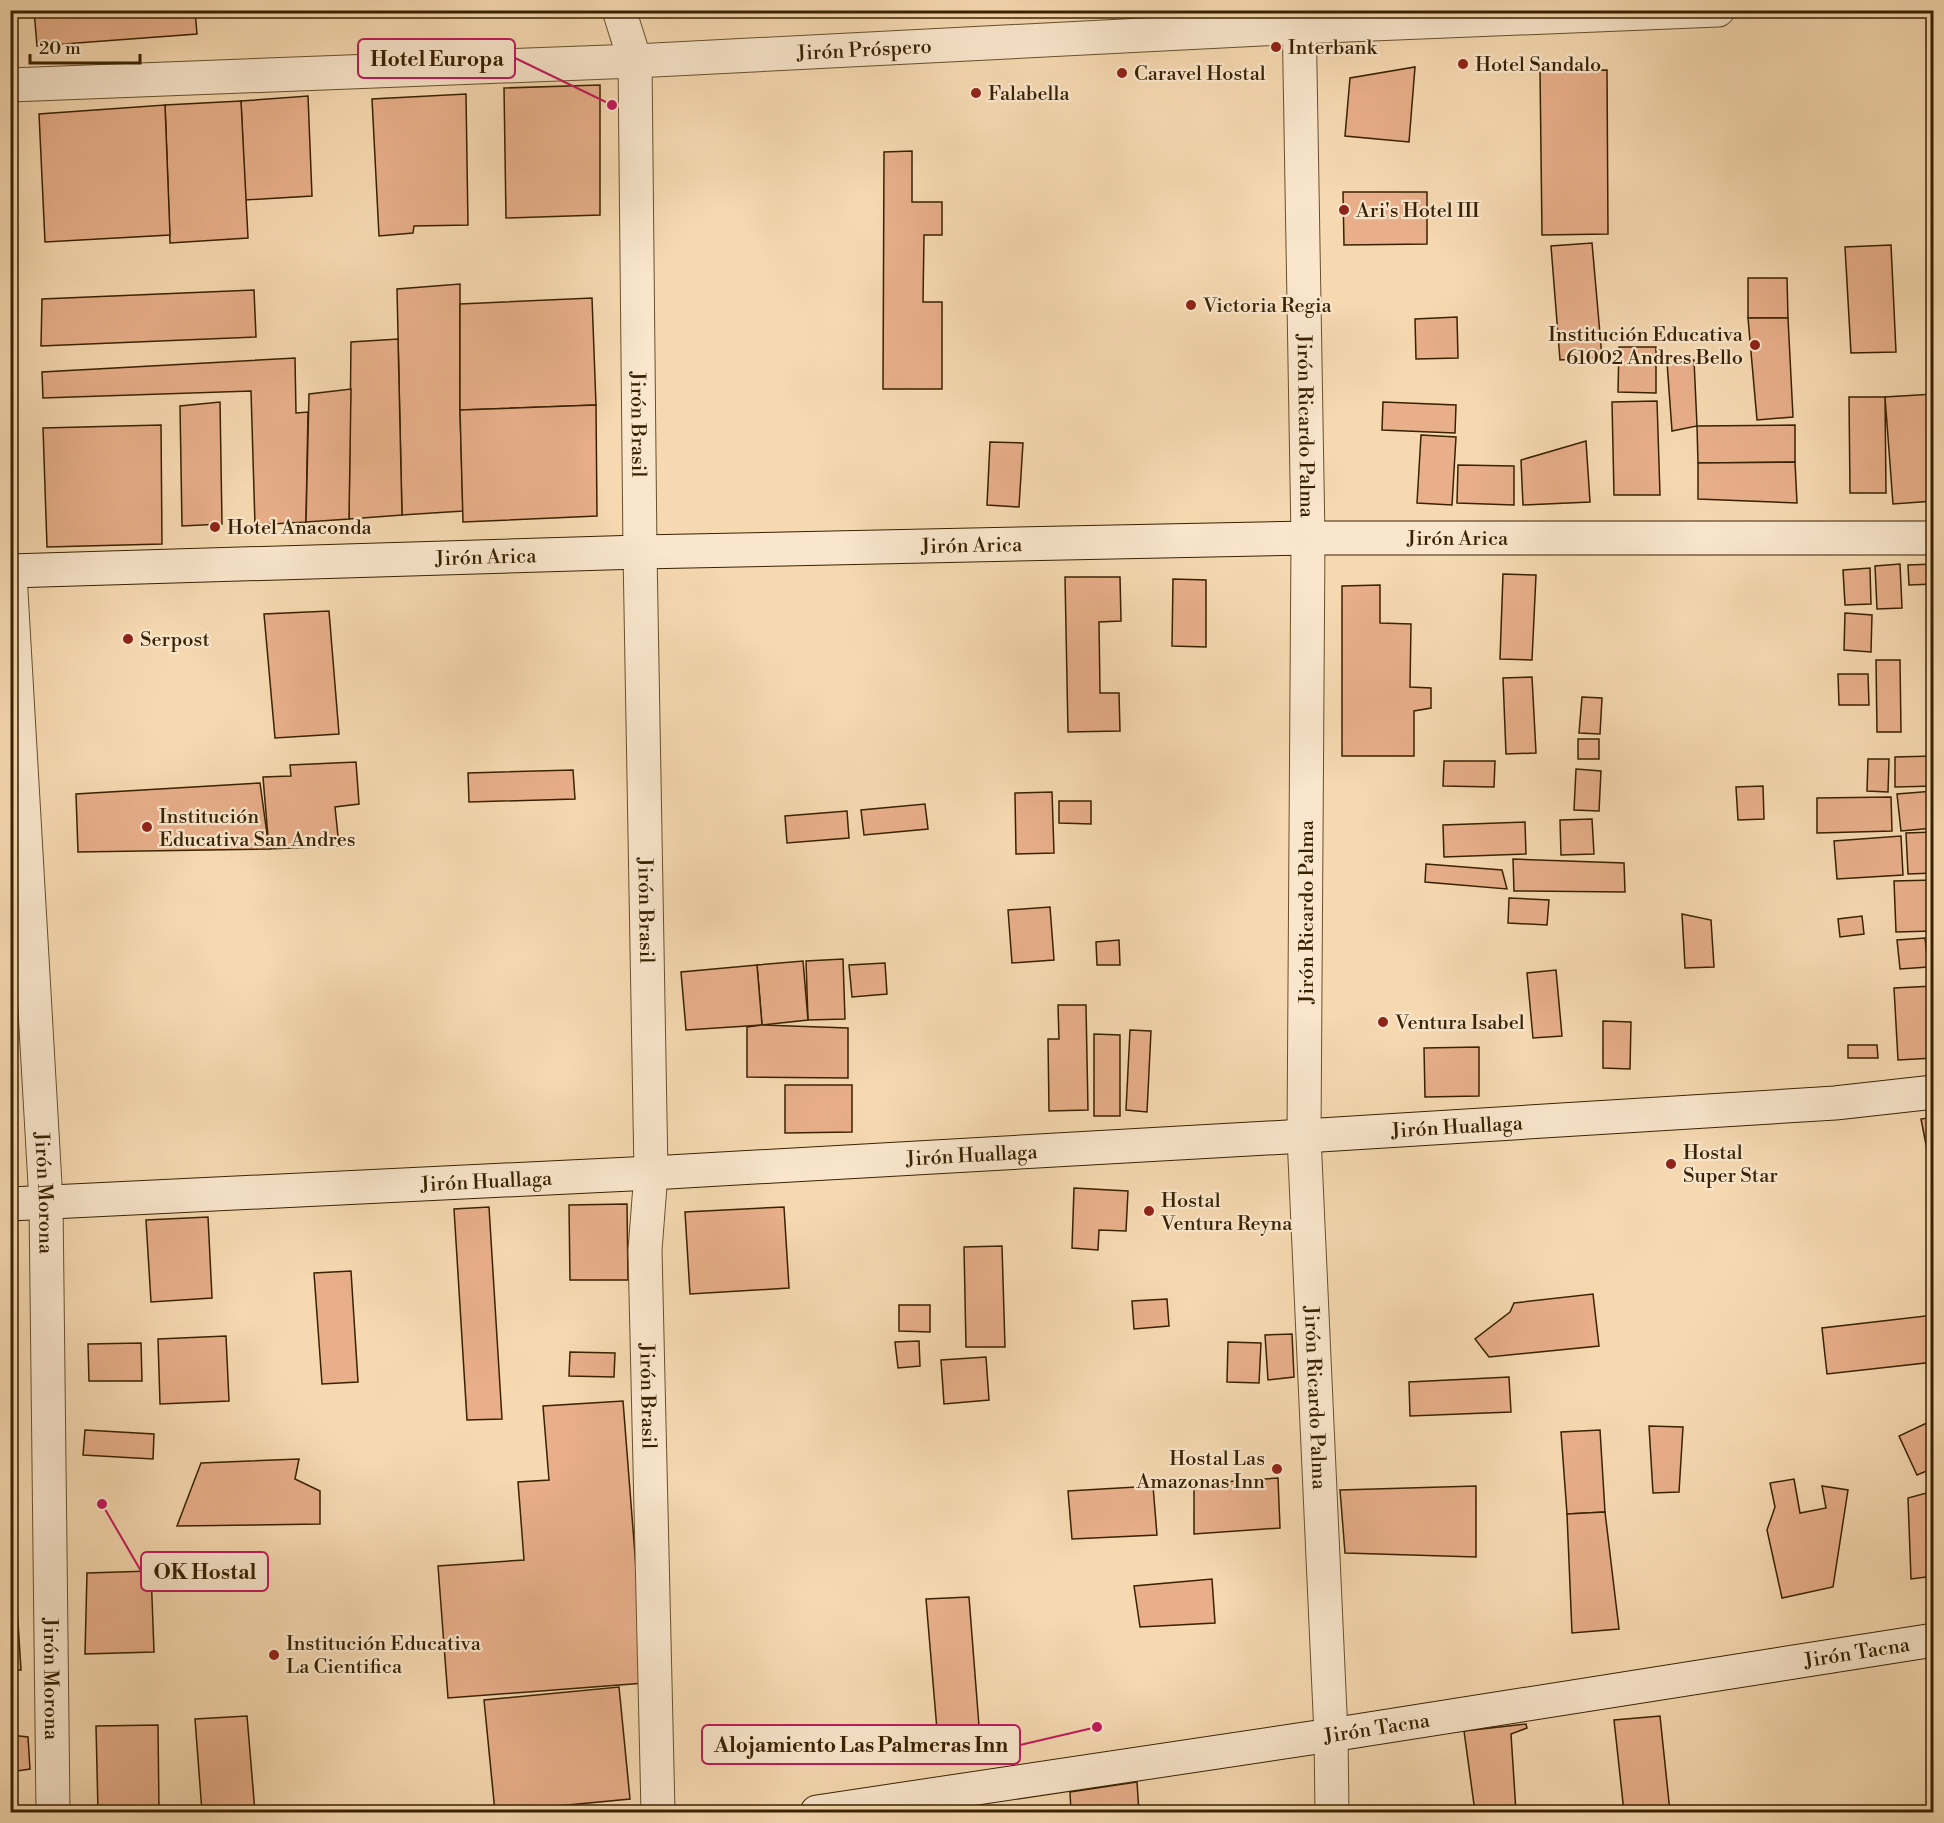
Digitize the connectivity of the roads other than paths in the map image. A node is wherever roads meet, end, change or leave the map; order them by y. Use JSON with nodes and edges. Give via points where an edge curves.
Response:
{"nodes":[{"id":1,"x":619,"y":10,"type":"edge"},
{"id":2,"x":632,"y":10,"type":"edge"},
{"id":3,"x":1718,"y":10,"type":"edge"},
{"id":4,"x":1299,"y":19,"type":"edge"},
{"id":5,"x":644,"y":60,"type":"junction"},
{"id":6,"x":10,"y":85,"type":"edge"},
{"id":7,"x":1308,"y":538,"type":"junction"},
{"id":8,"x":1934,"y":538,"type":"edge"},
{"id":9,"x":640,"y":552,"type":"junction"},
{"id":10,"x":10,"y":572,"type":"edge"},
{"id":11,"x":1934,"y":1092,"type":"edge"},
{"id":12,"x":1304,"y":1136,"type":"junction"},
{"id":13,"x":651,"y":1173,"type":"junction"},
{"id":14,"x":46,"y":1202,"type":"junction"},
{"id":15,"x":10,"y":1204,"type":"edge"},
{"id":16,"x":1934,"y":1640,"type":"edge"},
{"id":17,"x":1331,"y":1735,"type":"junction"},
{"id":18,"x":53,"y":1812,"type":"edge"},
{"id":19,"x":658,"y":1812,"type":"edge"},
{"id":20,"x":676,"y":1812,"type":"edge"},
{"id":21,"x":817,"y":1812,"type":"edge"},
{"id":22,"x":1332,"y":1812,"type":"edge"}],
"edges":[{"from":1,"to":5,"type":"street","name":"Jirón Brasil"},
{"from":2,"to":5,"type":"street"},
{"from":3,"to":4,"type":"street","name":"Jirón Próspero"},
{"from":4,"to":5,"type":"street","name":"Jirón Próspero"},
{"from":4,"to":7,"type":"street","name":"Jirón Ricardo Palma"},
{"from":5,"to":6,"type":"street","name":"Jirón Próspero"},
{"from":5,"to":9,"type":"street","name":"Jirón Brasil"},
{"from":7,"to":8,"type":"street","name":"Jirón Arica"},
{"from":7,"to":9,"type":"street","name":"Jirón Arica"},
{"from":7,"to":12,"type":"street","name":"Jirón Ricardo Palma"},
{"from":9,"to":10,"type":"street","name":"Jirón Arica"},
{"from":9,"to":13,"type":"street","name":"Jirón Brasil"},
{"from":10,"to":14,"type":"street","name":"Jirón Morona"},
{"from":11,"to":12,"type":"street","name":"Jirón Huallaga","via":[[1835,1102]]},
{"from":12,"to":13,"type":"street","name":"Jirón Huallaga"},
{"from":12,"to":17,"type":"street","name":"Jirón Ricardo Palma"},
{"from":13,"to":14,"type":"street","name":"Jirón Huallaga"},
{"from":13,"to":19,"type":"street","name":"Jirón Brasil","via":[[645,1250]]},
{"from":13,"to":20,"type":"street","via":[[664,1251]]},
{"from":14,"to":15,"type":"street","name":"Jirón Huallaga"},
{"from":14,"to":18,"type":"street","name":"Jirón Morona"},
{"from":16,"to":17,"type":"street","name":"Jirón Tacna"},
{"from":17,"to":21,"type":"street","name":"Jirón Tacna"},
{"from":17,"to":22,"type":"street","name":"Jirón Ricardo Palma"}]}
